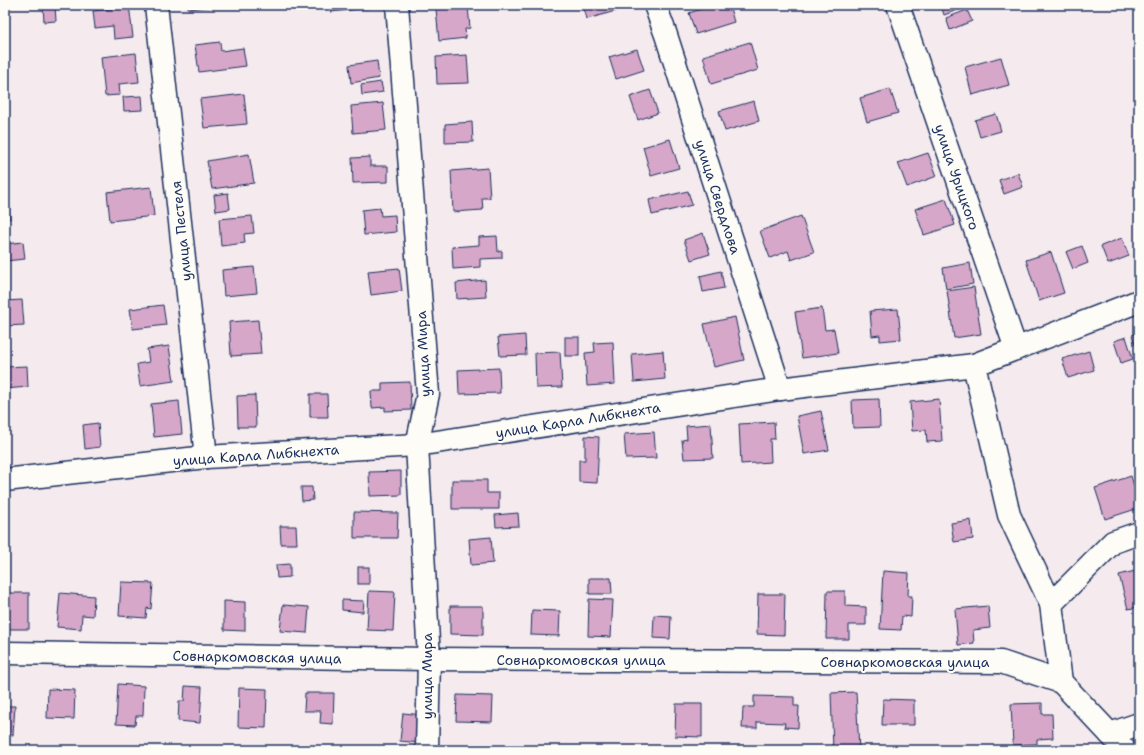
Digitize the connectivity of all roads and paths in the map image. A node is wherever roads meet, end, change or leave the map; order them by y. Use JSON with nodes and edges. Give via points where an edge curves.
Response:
{"nodes":[{"id":1,"x":156,"y":5,"type":"edge"},
{"id":2,"x":397,"y":5,"type":"edge"},
{"id":3,"x":655,"y":5,"type":"edge"},
{"id":4,"x":898,"y":5,"type":"edge"},
{"id":5,"x":1139,"y":302,"type":"edge"},
{"id":6,"x":1016,"y":349,"type":"junction"},
{"id":7,"x":974,"y":365,"type":"junction"},
{"id":8,"x":780,"y":389,"type":"junction"},
{"id":9,"x":417,"y":445,"type":"junction"},
{"id":10,"x":206,"y":457,"type":"junction"},
{"id":11,"x":5,"y":480,"type":"edge"},
{"id":12,"x":1139,"y":533,"type":"edge"},
{"id":13,"x":1051,"y":604,"type":"junction"},
{"id":14,"x":5,"y":653,"type":"edge"},
{"id":15,"x":429,"y":659,"type":"junction"},
{"id":16,"x":1061,"y":682,"type":"junction"},
{"id":17,"x":1139,"y":724,"type":"edge"},
{"id":18,"x":1110,"y":734,"type":"junction"},
{"id":19,"x":427,"y":750,"type":"edge"},
{"id":20,"x":1125,"y":750,"type":"edge"}],
"edges":[{"from":1,"to":10,"type":"street","name":"улица Пестеля"},
{"from":2,"to":9,"type":"street","name":"улица Мира","via":[[428,394]]},
{"from":3,"to":8,"type":"street","name":"улица Свердлова"},
{"from":4,"to":6,"type":"street","name":"улица Урицкого"},
{"from":5,"to":6,"type":"street","name":"улица Карла Либкнехта"},
{"from":6,"to":7,"type":"street","name":"улица Карла Либкнехта"},
{"from":7,"to":8,"type":"street","name":"улица Карла Либкнехта"},
{"from":7,"to":13,"type":"street","via":[[1009,515]]},
{"from":8,"to":9,"type":"street","name":"улица Карла Либкнехта"},
{"from":9,"to":10,"type":"street","name":"улица Карла Либкнехта"},
{"from":9,"to":15,"type":"street","name":"улица Мира"},
{"from":10,"to":11,"type":"street","name":"улица Карла Либкнехта"},
{"from":12,"to":13,"type":"street","via":[[1113,542]]},
{"from":13,"to":16,"type":"street"},
{"from":14,"to":15,"type":"street","name":"Совнаркомовская улица"},
{"from":15,"to":16,"type":"street","name":"Совнаркомовская улица","via":[[1001,662]]},
{"from":15,"to":19,"type":"street","name":"улица Мира"},
{"from":16,"to":18,"type":"street","name":"Совнаркомовская улица"},
{"from":17,"to":18,"type":"street"},
{"from":18,"to":20,"type":"street","name":"Совнаркомовская улица"}]}
